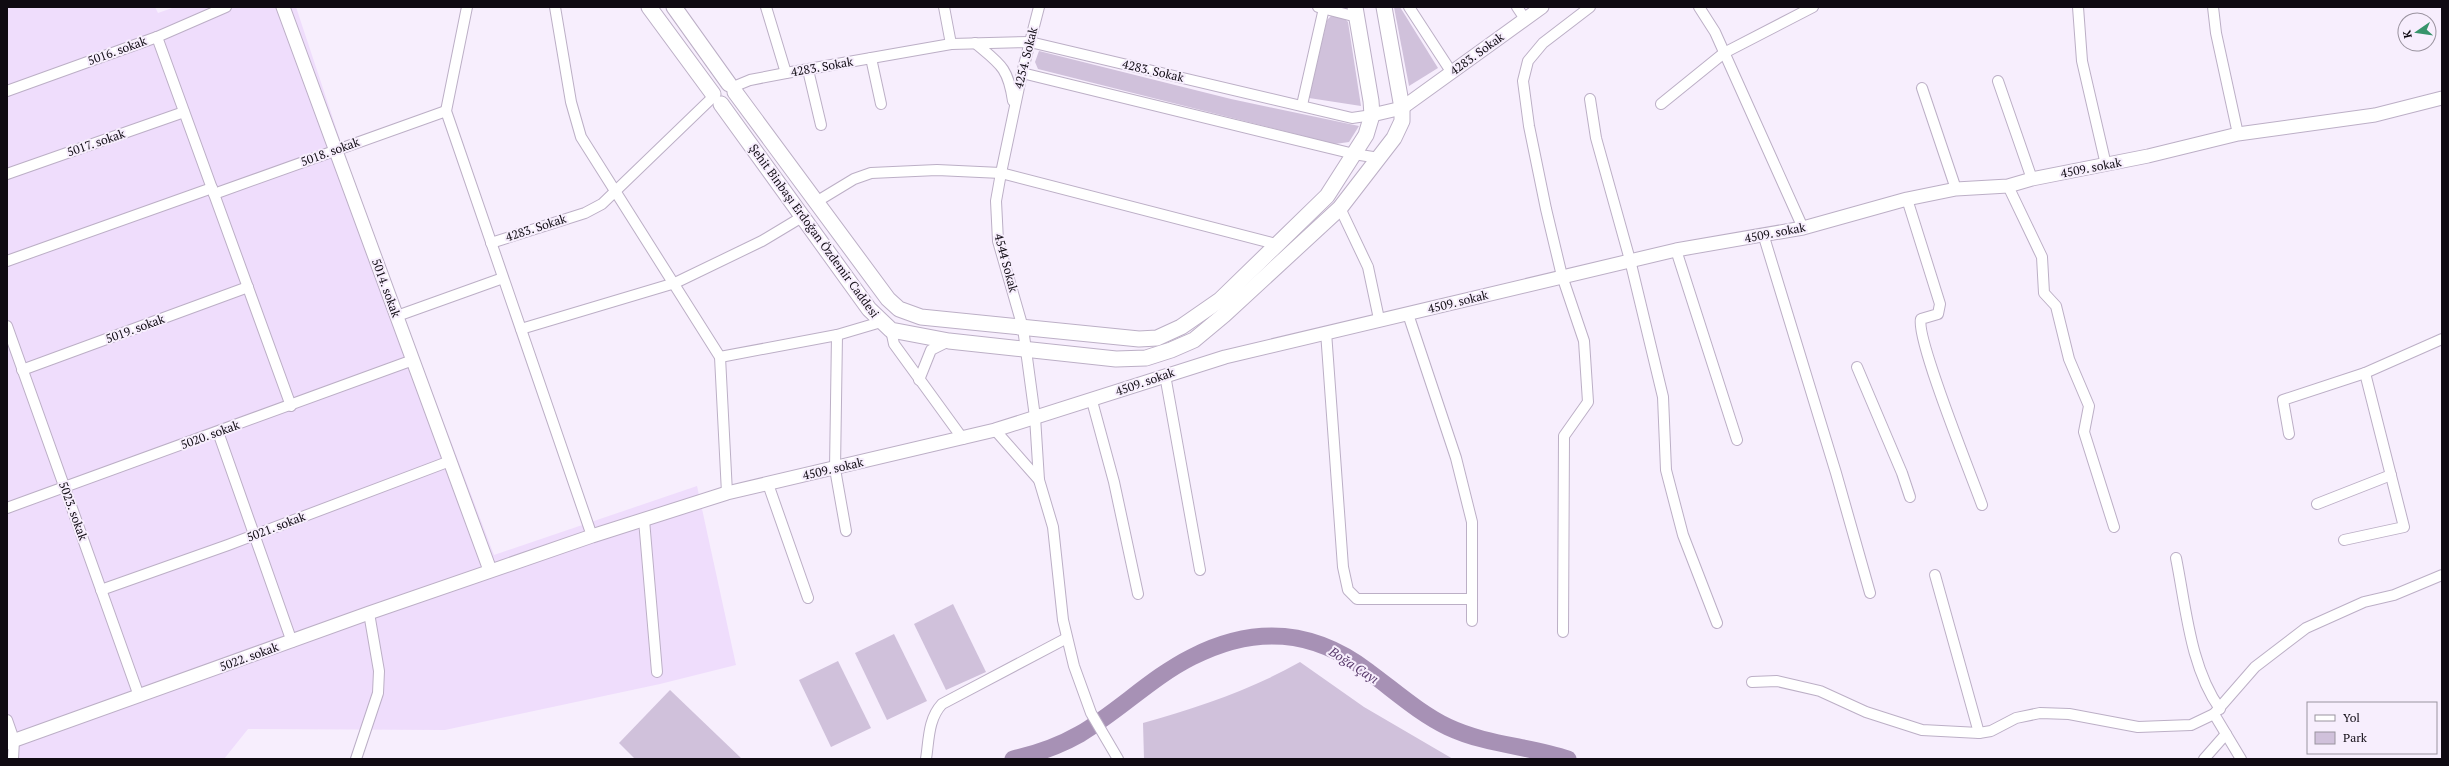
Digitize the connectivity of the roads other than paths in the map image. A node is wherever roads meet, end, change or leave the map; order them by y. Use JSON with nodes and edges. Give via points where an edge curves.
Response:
{"nodes":[{"id":1,"x":226,"y":7,"type":"edge"},
{"id":2,"x":283,"y":7,"type":"edge"},
{"id":3,"x":467,"y":7,"type":"edge"},
{"id":4,"x":555,"y":7,"type":"edge"},
{"id":5,"x":649,"y":7,"type":"edge"},
{"id":6,"x":674,"y":7,"type":"edge"},
{"id":7,"x":766,"y":7,"type":"edge"},
{"id":8,"x":944,"y":7,"type":"edge"},
{"id":9,"x":1039,"y":7,"type":"edge"},
{"id":10,"x":1384,"y":7,"type":"edge"},
{"id":11,"x":1409,"y":7,"type":"edge"},
{"id":12,"x":1516,"y":7,"type":"edge"},
{"id":13,"x":1542,"y":7,"type":"edge"},
{"id":14,"x":1590,"y":7,"type":"edge"},
{"id":15,"x":1699,"y":7,"type":"edge"},
{"id":16,"x":2078,"y":7,"type":"edge"},
{"id":17,"x":2213,"y":7,"type":"edge"},
{"id":18,"x":1321,"y":8,"type":"edge"},
{"id":19,"x":1806,"y":9,"type":"edge"},
{"id":20,"x":1356,"y":12,"type":"edge"},
{"id":21,"x":1525,"y":19,"type":"junction"},
{"id":22,"x":157,"y":37,"type":"junction"},
{"id":23,"x":1030,"y":42,"type":"junction"},
{"id":24,"x":975,"y":43,"type":"junction"},
{"id":25,"x":952,"y":44,"type":"junction"},
{"id":26,"x":1724,"y":53,"type":"junction"},
{"id":27,"x":871,"y":58,"type":"junction"},
{"id":28,"x":808,"y":70,"type":"junction"},
{"id":29,"x":786,"y":73,"type":"junction"},
{"id":30,"x":1022,"y":73,"type":"junction"},
{"id":31,"x":1452,"y":73,"type":"junction"},
{"id":32,"x":1998,"y":81,"type":"dead end"},
{"id":33,"x":732,"y":88,"type":"junction"},
{"id":34,"x":1922,"y":88,"type":"dead end"},
{"id":35,"x":7,"y":91,"type":"edge"},
{"id":36,"x":2442,"y":98,"type":"edge"},
{"id":37,"x":717,"y":99,"type":"junction"},
{"id":38,"x":1590,"y":99,"type":"dead end"},
{"id":39,"x":881,"y":104,"type":"dead end"},
{"id":40,"x":1661,"y":104,"type":"dead end"},
{"id":41,"x":1302,"y":105,"type":"junction"},
{"id":42,"x":1402,"y":108,"type":"junction"},
{"id":43,"x":1014,"y":109,"type":"junction"},
{"id":44,"x":446,"y":111,"type":"junction"},
{"id":45,"x":184,"y":112,"type":"junction"},
{"id":46,"x":1372,"y":115,"type":"junction"},
{"id":47,"x":821,"y":125,"type":"dead end"},
{"id":48,"x":2238,"y":134,"type":"junction"},
{"id":49,"x":336,"y":150,"type":"junction"},
{"id":50,"x":1354,"y":154,"type":"junction"},
{"id":51,"x":1379,"y":158,"type":"junction"},
{"id":52,"x":2106,"y":165,"type":"junction"},
{"id":53,"x":1001,"y":173,"type":"junction"},
{"id":54,"x":7,"y":174,"type":"edge"},
{"id":55,"x":2032,"y":179,"type":"junction"},
{"id":56,"x":2008,"y":186,"type":"junction"},
{"id":57,"x":1956,"y":189,"type":"junction"},
{"id":58,"x":213,"y":191,"type":"junction"},
{"id":59,"x":616,"y":192,"type":"junction"},
{"id":60,"x":1907,"y":199,"type":"junction"},
{"id":61,"x":816,"y":202,"type":"junction"},
{"id":62,"x":1340,"y":208,"type":"junction"},
{"id":63,"x":802,"y":217,"type":"junction"},
{"id":64,"x":1803,"y":228,"type":"junction"},
{"id":65,"x":1764,"y":237,"type":"junction"},
{"id":66,"x":491,"y":243,"type":"junction"},
{"id":67,"x":1276,"y":244,"type":"junction"},
{"id":68,"x":1676,"y":250,"type":"junction"},
{"id":69,"x":1630,"y":260,"type":"junction"},
{"id":70,"x":7,"y":261,"type":"edge"},
{"id":71,"x":1562,"y":276,"type":"junction"},
{"id":72,"x":503,"y":278,"type":"junction"},
{"id":73,"x":674,"y":283,"type":"junction"},
{"id":74,"x":248,"y":287,"type":"junction"},
{"id":75,"x":1408,"y":314,"type":"junction"},
{"id":76,"x":396,"y":316,"type":"junction"},
{"id":77,"x":1379,"y":320,"type":"junction"},
{"id":78,"x":7,"y":326,"type":"edge"},
{"id":79,"x":886,"y":326,"type":"junction"},
{"id":80,"x":1023,"y":328,"type":"junction"},
{"id":81,"x":521,"y":329,"type":"junction"},
{"id":82,"x":1326,"y":332,"type":"junction"},
{"id":83,"x":837,"y":335,"type":"junction"},
{"id":84,"x":2442,"y":338,"type":"edge"},
{"id":85,"x":949,"y":341,"type":"junction"},
{"id":86,"x":1026,"y":351,"type":"junction"},
{"id":87,"x":720,"y":357,"type":"junction"},
{"id":88,"x":413,"y":360,"type":"junction"},
{"id":89,"x":1858,"y":367,"type":"dead end"},
{"id":90,"x":22,"y":370,"type":"junction"},
{"id":91,"x":2365,"y":372,"type":"junction"},
{"id":92,"x":1165,"y":375,"type":"junction"},
{"id":93,"x":919,"y":380,"type":"junction"},
{"id":94,"x":1092,"y":401,"type":"junction"},
{"id":95,"x":291,"y":406,"type":"junction"},
{"id":96,"x":1035,"y":417,"type":"junction"},
{"id":97,"x":995,"y":430,"type":"junction"},
{"id":98,"x":218,"y":432,"type":"junction"},
{"id":99,"x":2289,"y":434,"type":"dead end"},
{"id":100,"x":963,"y":438,"type":"junction"},
{"id":101,"x":1737,"y":440,"type":"dead end"},
{"id":102,"x":450,"y":461,"type":"junction"},
{"id":103,"x":835,"y":469,"type":"junction"},
{"id":104,"x":2391,"y":475,"type":"junction"},
{"id":105,"x":1039,"y":480,"type":"junction"},
{"id":106,"x":768,"y":484,"type":"junction"},
{"id":107,"x":65,"y":487,"type":"junction"},
{"id":108,"x":728,"y":493,"type":"junction"},
{"id":109,"x":1910,"y":497,"type":"dead end"},
{"id":110,"x":2317,"y":504,"type":"dead end"},
{"id":111,"x":1982,"y":505,"type":"dead end"},
{"id":112,"x":7,"y":508,"type":"edge"},
{"id":113,"x":644,"y":520,"type":"junction"},
{"id":114,"x":2114,"y":527,"type":"dead end"},
{"id":115,"x":846,"y":531,"type":"dead end"},
{"id":116,"x":254,"y":536,"type":"junction"},
{"id":117,"x":592,"y":536,"type":"junction"},
{"id":118,"x":2344,"y":540,"type":"dead end"},
{"id":119,"x":2176,"y":558,"type":"dead end"},
{"id":120,"x":490,"y":570,"type":"junction"},
{"id":121,"x":1200,"y":570,"type":"dead end"},
{"id":122,"x":2442,"y":575,"type":"edge"},
{"id":123,"x":1934,"y":576,"type":"dead end"},
{"id":124,"x":101,"y":590,"type":"junction"},
{"id":125,"x":1870,"y":592,"type":"dead end"},
{"id":126,"x":1138,"y":594,"type":"dead end"},
{"id":127,"x":808,"y":598,"type":"dead end"},
{"id":128,"x":1472,"y":599,"type":"junction"},
{"id":129,"x":369,"y":613,"type":"junction"},
{"id":130,"x":1472,"y":621,"type":"dead end"},
{"id":131,"x":1717,"y":623,"type":"dead end"},
{"id":132,"x":1563,"y":632,"type":"dead end"},
{"id":133,"x":1067,"y":638,"type":"junction"},
{"id":134,"x":292,"y":642,"type":"junction"},
{"id":135,"x":657,"y":672,"type":"dead end"},
{"id":136,"x":1752,"y":682,"type":"dead end"},
{"id":137,"x":139,"y":696,"type":"junction"},
{"id":138,"x":2217,"y":711,"type":"junction"},
{"id":139,"x":7,"y":720,"type":"edge"},
{"id":140,"x":1979,"y":734,"type":"junction"},
{"id":141,"x":2226,"y":734,"type":"junction"},
{"id":142,"x":11,"y":742,"type":"edge"},
{"id":143,"x":13,"y":759,"type":"edge"},
{"id":144,"x":356,"y":759,"type":"edge"},
{"id":145,"x":926,"y":759,"type":"edge"},
{"id":146,"x":1118,"y":759,"type":"edge"},
{"id":147,"x":2204,"y":759,"type":"edge"},
{"id":148,"x":2241,"y":759,"type":"edge"}],
"edges":[{"from":1,"to":22,"type":"street","name":"5016. sokak"},
{"from":2,"to":49,"type":"street","name":"5014. sokak"},
{"from":3,"to":44,"type":"street"},
{"from":4,"to":59,"type":"street","via":[[571,102],[581,137]]},
{"from":5,"to":37,"type":"main road","name":"Şehit Binbaşı Erdoğan Özdemir Caddesi"},
{"from":6,"to":33,"type":"main road","name":"Şehit Binbaşı Erdoğan Özdemir Caddesi"},
{"from":7,"to":29,"type":"street"},
{"from":8,"to":25,"type":"street"},
{"from":9,"to":23,"type":"street","name":"4254. Sokak"},
{"from":10,"to":42,"type":"main road"},
{"from":11,"to":31,"type":"street"},
{"from":12,"to":21,"type":"street"},
{"from":13,"to":21,"type":"street","name":"4283. Sokak"},
{"from":14,"to":71,"type":"street","via":[[1543,43],[1528,61],[1523,81],[1531,139]]},
{"from":15,"to":26,"type":"street"},
{"from":16,"to":52,"type":"street","via":[[2082,61]]},
{"from":17,"to":48,"type":"street","via":[[2216,33]]},
{"from":18,"to":20,"type":"street"},
{"from":18,"to":41,"type":"street"},
{"from":19,"to":26,"type":"street"},
{"from":20,"to":46,"type":"main road","name":"Şehit Binbaşı Erdoğan Özdemir Caddesi"},
{"from":21,"to":31,"type":"street","name":"4283. Sokak"},
{"from":22,"to":35,"type":"street","name":"5016. sokak"},
{"from":22,"to":45,"type":"street"},
{"from":23,"to":24,"type":"street","name":"4283. Sokak"},
{"from":23,"to":30,"type":"street","name":"4254. Sokak"},
{"from":23,"to":41,"type":"street","name":"4283. Sokak"},
{"from":24,"to":25,"type":"street","name":"4283. Sokak"},
{"from":24,"to":43,"type":"street","via":[[1004,68],[1010,83]]},
{"from":25,"to":27,"type":"street","name":"4283. Sokak"},
{"from":26,"to":40,"type":"street"},
{"from":26,"to":64,"type":"street"},
{"from":27,"to":28,"type":"street","name":"4283. Sokak"},
{"from":27,"to":39,"type":"street"},
{"from":28,"to":29,"type":"street","name":"4283. Sokak"},
{"from":28,"to":47,"type":"street"},
{"from":29,"to":33,"type":"street","name":"4283. Sokak","via":[[750,80]]},
{"from":30,"to":43,"type":"street","name":"4254. Sokak"},
{"from":30,"to":50,"type":"street"},
{"from":31,"to":42,"type":"street","name":"4283. Sokak"},
{"from":32,"to":55,"type":"street"},
{"from":33,"to":37,"type":"main road","via":[[731,102]]},
{"from":33,"to":61,"type":"main road","name":"Şehit Binbaşı Erdoğan Özdemir Caddesi"},
{"from":34,"to":57,"type":"street"},
{"from":36,"to":48,"type":"street","name":"4509. sokak","via":[[2375,115]]},
{"from":37,"to":59,"type":"street","name":"4283. Sokak","via":[[689,120]]},
{"from":37,"to":63,"type":"main road","name":"Şehit Binbaşı Erdoğan Özdemir Caddesi"},
{"from":38,"to":69,"type":"street","via":[[1596,138]]},
{"from":41,"to":46,"type":"street","name":"4283. Sokak","via":[[1352,118]]},
{"from":42,"to":46,"type":"street","name":"4283. Sokak"},
{"from":42,"to":51,"type":"main road","via":[[1402,121],[1394,138]]},
{"from":43,"to":53,"type":"street","name":"4544 Sokak"},
{"from":44,"to":49,"type":"street","name":"5018. sokak"},
{"from":44,"to":66,"type":"street"},
{"from":45,"to":54,"type":"street","name":"5017. sokak"},
{"from":45,"to":58,"type":"street"},
{"from":46,"to":50,"type":"main road","name":"Şehit Binbaşı Erdoğan Özdemir Caddesi","via":[[1366,135]]},
{"from":48,"to":52,"type":"street","name":"4509. sokak"},
{"from":49,"to":58,"type":"street","name":"5018. sokak"},
{"from":49,"to":76,"type":"street","name":"5014. sokak"},
{"from":50,"to":51,"type":"street"},
{"from":50,"to":67,"type":"main road","name":"Şehit Binbaşı Erdoğan Özdemir Caddesi","via":[[1327,196]]},
{"from":51,"to":62,"type":"main road"},
{"from":52,"to":55,"type":"street","name":"4509. sokak"},
{"from":53,"to":61,"type":"street","via":[[937,170],[871,173],[854,179]]},
{"from":53,"to":67,"type":"street"},
{"from":53,"to":80,"type":"street","name":"4544 Sokak","via":[[996,201],[998,241]]},
{"from":55,"to":56,"type":"street","name":"4509. sokak"},
{"from":56,"to":57,"type":"street","name":"4509. sokak"},
{"from":56,"to":114,"type":"street","via":[[2042,257],[2044,293],[2056,306],[2069,359],[2088,406],[2084,432]]},
{"from":57,"to":60,"type":"street","name":"4509. sokak"},
{"from":58,"to":70,"type":"street","name":"5018. sokak"},
{"from":58,"to":74,"type":"street"},
{"from":59,"to":66,"type":"street","name":"4283. Sokak","via":[[602,204],[585,213]]},
{"from":59,"to":73,"type":"street"},
{"from":60,"to":64,"type":"street","name":"4509. sokak"},
{"from":60,"to":111,"type":"street","via":[[1940,304],[1938,314],[1921,319],[1921,334]]},
{"from":61,"to":80,"type":"main road","name":"Şehit Binbaşı Erdoğan Özdemir Caddesi","via":[[888,299],[899,309],[921,317]]},
{"from":62,"to":77,"type":"street","via":[[1368,267]]},
{"from":62,"to":86,"type":"main road","via":[[1194,340],[1146,358],[1116,359]]},
{"from":63,"to":73,"type":"street","via":[[762,241]]},
{"from":63,"to":79,"type":"main road","name":"Şehit Binbaşı Erdoğan Özdemir Caddesi"},
{"from":64,"to":65,"type":"street","name":"4509. sokak"},
{"from":65,"to":68,"type":"street","name":"4509. sokak"},
{"from":65,"to":125,"type":"street"},
{"from":66,"to":72,"type":"street"},
{"from":67,"to":80,"type":"main road","name":"Şehit Binbaşı Erdoğan Özdemir Caddesi","via":[[1220,300],[1181,327],[1157,338],[1139,339]]},
{"from":68,"to":69,"type":"street","name":"4509. sokak"},
{"from":68,"to":101,"type":"street"},
{"from":69,"to":71,"type":"street","name":"4509. sokak"},
{"from":69,"to":131,"type":"street","via":[[1663,396],[1666,470],[1683,535]]},
{"from":71,"to":75,"type":"street","name":"4509. sokak"},
{"from":71,"to":132,"type":"street","via":[[1584,341],[1588,402],[1564,436]]},
{"from":72,"to":76,"type":"street"},
{"from":72,"to":81,"type":"street"},
{"from":73,"to":81,"type":"street"},
{"from":73,"to":87,"type":"street"},
{"from":74,"to":90,"type":"street","name":"5019. sokak"},
{"from":74,"to":95,"type":"street"},
{"from":75,"to":77,"type":"street","name":"4509. sokak"},
{"from":75,"to":128,"type":"street","via":[[1456,458],[1472,522]]},
{"from":76,"to":88,"type":"street","name":"5014. sokak"},
{"from":77,"to":82,"type":"street","name":"4509. sokak"},
{"from":78,"to":90,"type":"street","name":"5023. sokak"},
{"from":79,"to":83,"type":"street"},
{"from":79,"to":85,"type":"main road"},
{"from":79,"to":93,"type":"street","via":[[894,344]]},
{"from":80,"to":86,"type":"street","name":"4544 Sokak"},
{"from":81,"to":117,"type":"street"},
{"from":82,"to":92,"type":"street","name":"4509. sokak"},
{"from":82,"to":128,"type":"street","via":[[1341,543],[1348,590],[1357,599]]},
{"from":83,"to":87,"type":"street"},
{"from":83,"to":103,"type":"street"},
{"from":84,"to":91,"type":"street"},
{"from":85,"to":86,"type":"main road"},
{"from":85,"to":93,"type":"street","via":[[931,350]]},
{"from":86,"to":96,"type":"street","name":"4544 Sokak"},
{"from":87,"to":108,"type":"street"},
{"from":88,"to":95,"type":"street","name":"5020. sokak"},
{"from":88,"to":102,"type":"street","name":"5014. sokak"},
{"from":89,"to":109,"type":"street"},
{"from":90,"to":107,"type":"street","name":"5023. sokak"},
{"from":91,"to":99,"type":"street","via":[[2283,400]]},
{"from":91,"to":104,"type":"street"},
{"from":92,"to":94,"type":"street","name":"4509. sokak"},
{"from":92,"to":121,"type":"street"},
{"from":93,"to":100,"type":"street"},
{"from":94,"to":96,"type":"street","name":"4509. sokak"},
{"from":94,"to":126,"type":"street","via":[[1114,482]]},
{"from":95,"to":98,"type":"street","name":"5020. sokak"},
{"from":96,"to":97,"type":"street","name":"4509. sokak"},
{"from":96,"to":105,"type":"street","name":"4544 Sokak"},
{"from":97,"to":100,"type":"street","name":"4509. sokak"},
{"from":97,"to":105,"type":"street"},
{"from":98,"to":107,"type":"street","name":"5020. sokak"},
{"from":98,"to":116,"type":"street"},
{"from":100,"to":103,"type":"street","name":"4509. sokak"},
{"from":102,"to":116,"type":"street","name":"5021. sokak"},
{"from":102,"to":120,"type":"street","name":"5014. sokak"},
{"from":103,"to":106,"type":"street","name":"4509. sokak"},
{"from":103,"to":115,"type":"street"},
{"from":104,"to":110,"type":"street"},
{"from":104,"to":118,"type":"street","via":[[2404,527]]},
{"from":105,"to":133,"type":"street","via":[[1053,526]]},
{"from":106,"to":108,"type":"street","name":"4509. sokak"},
{"from":106,"to":127,"type":"street"},
{"from":107,"to":112,"type":"street","name":"5020. sokak"},
{"from":107,"to":124,"type":"street","name":"5023. sokak"},
{"from":108,"to":113,"type":"street","name":"4509. sokak"},
{"from":113,"to":117,"type":"street","name":"4509. sokak"},
{"from":113,"to":135,"type":"street"},
{"from":116,"to":124,"type":"street","name":"5021. sokak"},
{"from":116,"to":134,"type":"street"},
{"from":117,"to":120,"type":"street","name":"4509. sokak"},
{"from":119,"to":138,"type":"street","via":[[2204,683]]},
{"from":120,"to":129,"type":"street","name":"5022. sokak"},
{"from":122,"to":138,"type":"street","via":[[2394,595],[2364,602],[2306,628],[2255,668]]},
{"from":123,"to":140,"type":"street"},
{"from":124,"to":137,"type":"street","name":"5023. sokak"},
{"from":128,"to":130,"type":"street"},
{"from":129,"to":134,"type":"street","name":"5022. sokak"},
{"from":129,"to":144,"type":"street","via":[[379,671],[378,693]]},
{"from":133,"to":145,"type":"street","via":[[942,704],[930,725]]},
{"from":133,"to":146,"type":"street","via":[[1091,712]]},
{"from":134,"to":137,"type":"street","name":"5022. sokak"},
{"from":136,"to":140,"type":"street","via":[[1777,681],[1820,690],[1866,712],[1922,730]]},
{"from":137,"to":142,"type":"street","name":"5022. sokak"},
{"from":138,"to":140,"type":"street","via":[[2191,725],[2138,727],[2068,714],[2040,713],[2016,718],[1991,731]]},
{"from":138,"to":141,"type":"street"},
{"from":139,"to":142,"type":"street"},
{"from":141,"to":147,"type":"street"},
{"from":141,"to":148,"type":"street"},
{"from":142,"to":143,"type":"street"}]}
